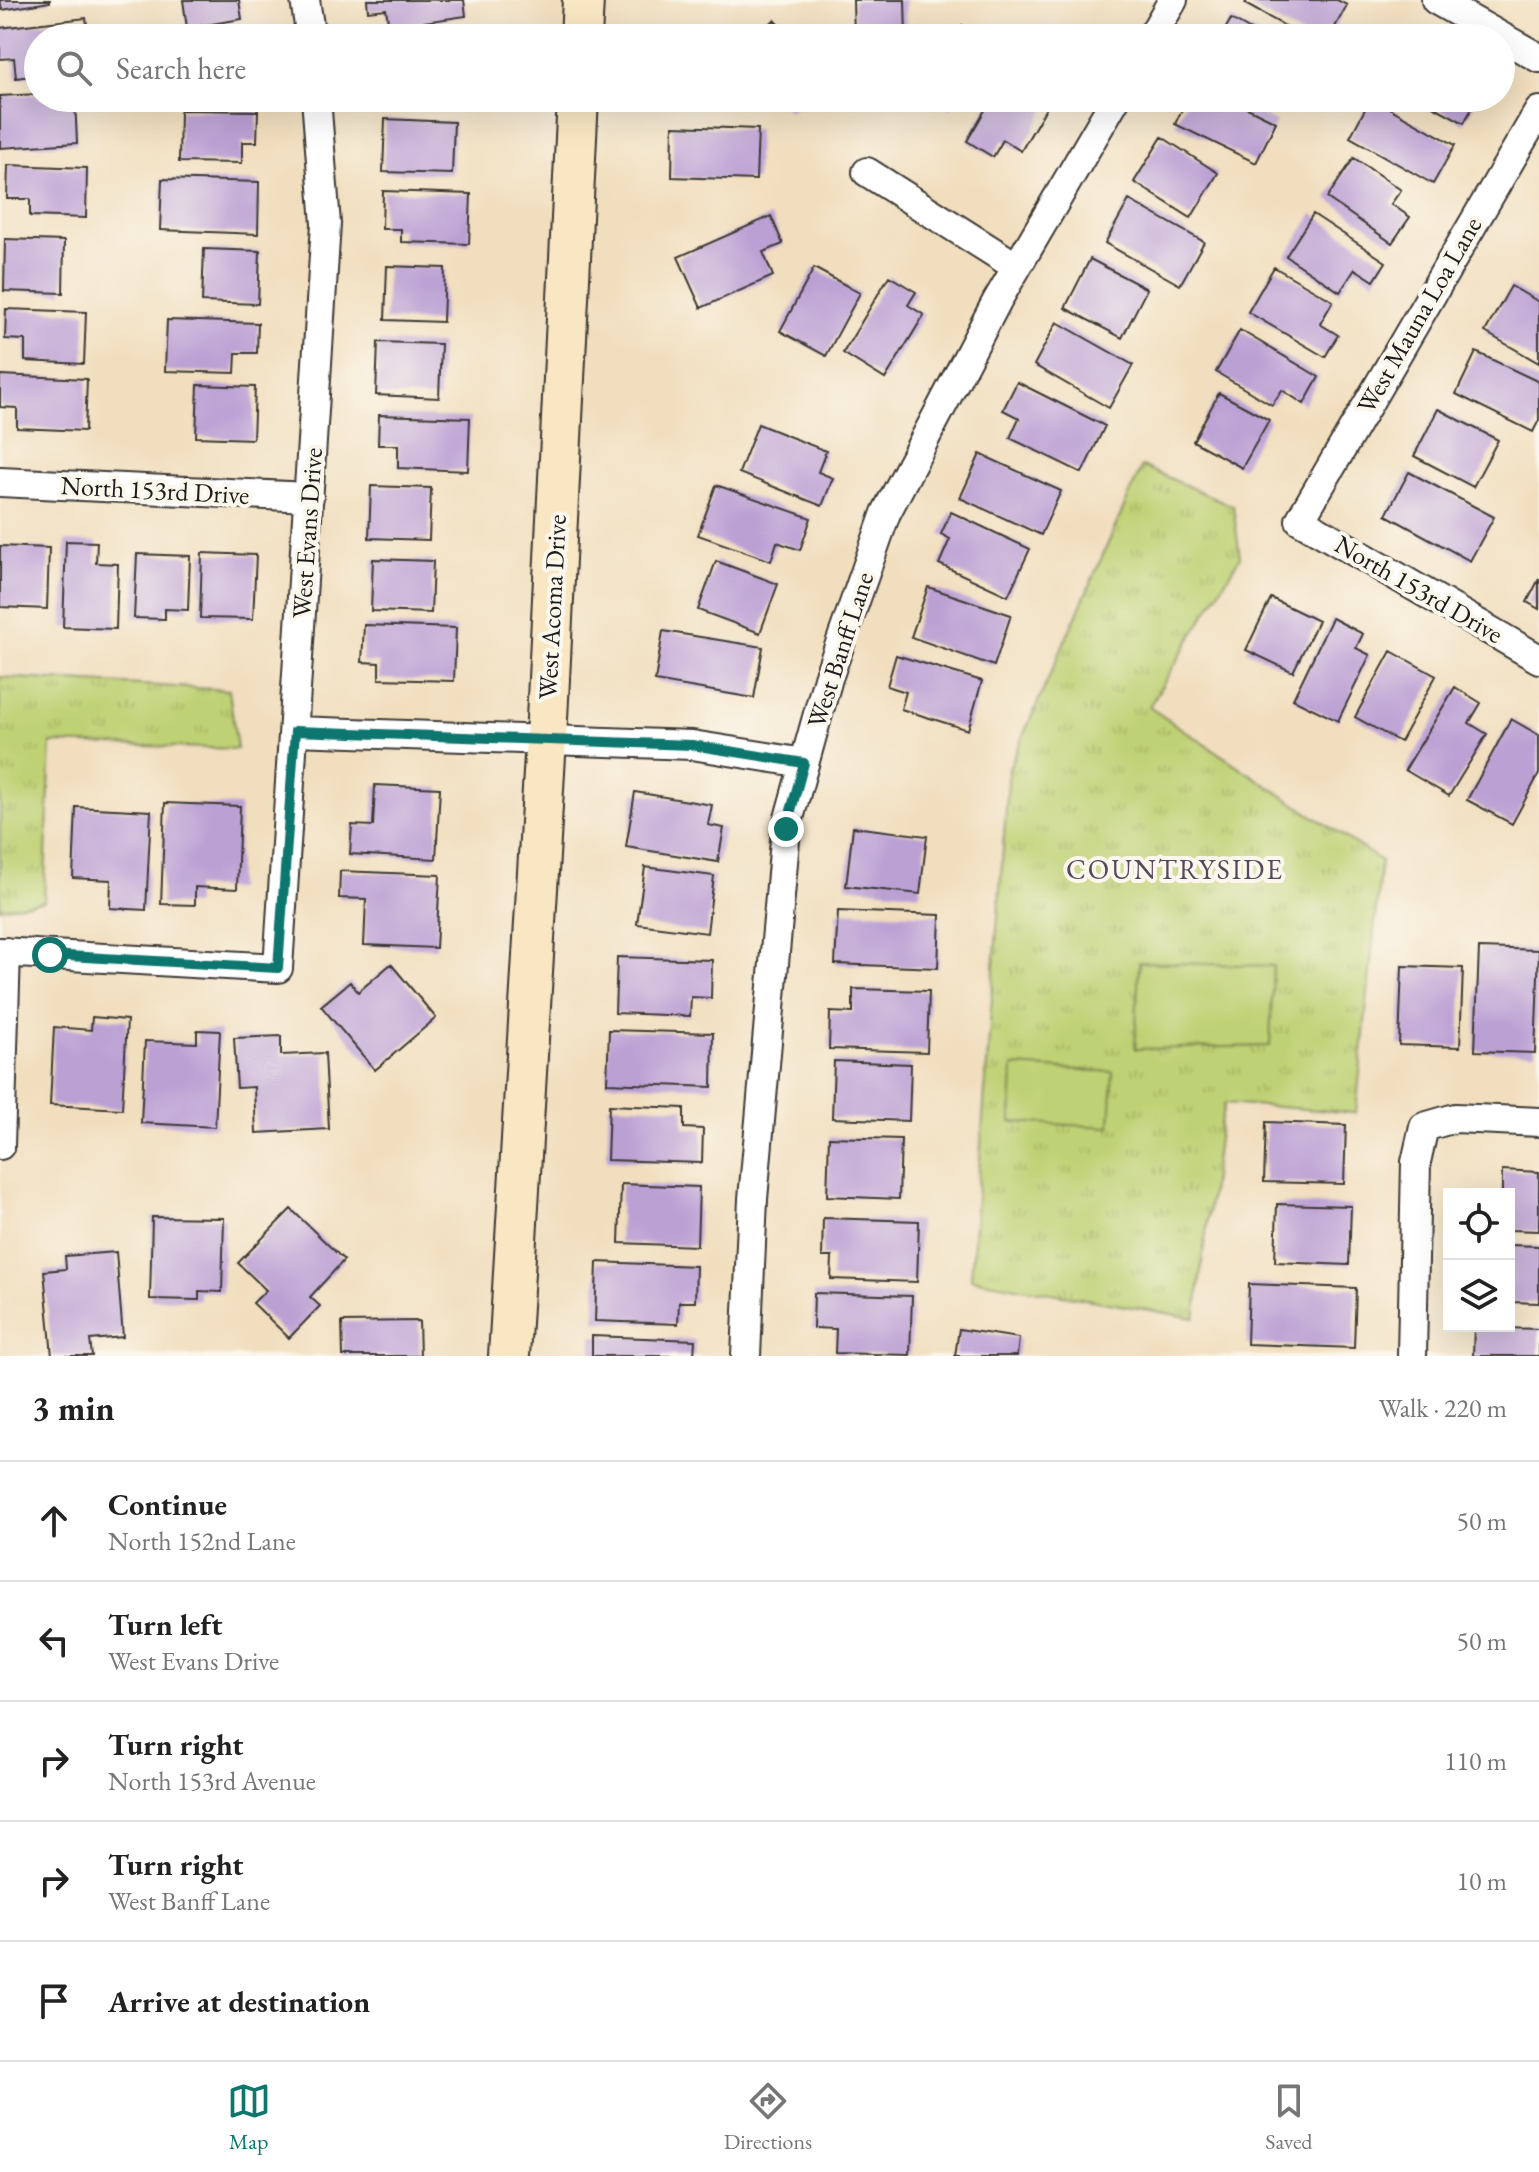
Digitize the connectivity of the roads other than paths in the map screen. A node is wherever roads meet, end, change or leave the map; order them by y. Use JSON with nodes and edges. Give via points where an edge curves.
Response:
{"nodes":[{"id":1,"x":305,"y":0,"type":"edge"},
{"id":2,"x":583,"y":0,"type":"edge"},
{"id":3,"x":1173,"y":0,"type":"edge"},
{"id":4,"x":1436,"y":0,"type":"edge"},
{"id":5,"x":309,"y":24,"type":"edge"},
{"id":6,"x":582,"y":24,"type":"edge"},
{"id":7,"x":1159,"y":24,"type":"edge"},
{"id":8,"x":1479,"y":24,"type":"edge"},
{"id":9,"x":1515,"y":44,"type":"edge"},
{"id":10,"x":1539,"y":58,"type":"edge"},
{"id":11,"x":1539,"y":111,"type":"edge"},
{"id":12,"x":317,"y":112,"type":"edge"},
{"id":13,"x":577,"y":112,"type":"edge"},
{"id":14,"x":1108,"y":112,"type":"edge"},
{"id":15,"x":867,"y":172,"type":"dead end"},
{"id":16,"x":1017,"y":267,"type":"junction"},
{"id":17,"x":0,"y":482,"type":"edge"},
{"id":18,"x":309,"y":497,"type":"junction"},
{"id":19,"x":1300,"y":520,"type":"joint"},
{"id":20,"x":1539,"y":659,"type":"edge"},
{"id":21,"x":295,"y":731,"type":"junction"},
{"id":22,"x":546,"y":739,"type":"junction"},
{"id":23,"x":804,"y":763,"type":"junction"},
{"id":24,"x":3,"y":952,"type":"edge"},
{"id":25,"x":1539,"y":1122,"type":"edge"},
{"id":26,"x":0,"y":1145,"type":"edge"},
{"id":27,"x":509,"y":1356,"type":"edge"},
{"id":28,"x":746,"y":1356,"type":"edge"},
{"id":29,"x":1412,"y":1356,"type":"edge"}],
"edges":[{"from":1,"to":5,"type":"street"},
{"from":2,"to":6,"type":"street"},
{"from":3,"to":7,"type":"street"},
{"from":4,"to":8,"type":"street"},
{"from":9,"to":10,"type":"street"},
{"from":11,"to":19,"type":"street","name":"West Mauna Loa Lane"},
{"from":12,"to":18,"type":"street","name":"West Evans Drive","via":[[326,224]]},
{"from":13,"to":22,"type":"street","name":"West Acoma Drive"},
{"from":14,"to":16,"type":"street","name":"West Banff Lane"},
{"from":15,"to":16,"type":"street"},
{"from":16,"to":23,"type":"street","name":"West Banff Lane","via":[[886,513]]},
{"from":17,"to":18,"type":"street","name":"North 153rd Drive"},
{"from":18,"to":21,"type":"street","name":"West Evans Drive"},
{"from":19,"to":20,"type":"street","name":"North 153rd Drive"},
{"from":21,"to":22,"type":"street"},
{"from":21,"to":24,"type":"street","name":"West Evans Drive","via":[[278,968]]},
{"from":22,"to":23,"type":"street","via":[[692,745]]},
{"from":22,"to":27,"type":"street","name":"West Acoma Drive"},
{"from":23,"to":28,"type":"street","name":"West Banff Lane","via":[[786,829],[753,1199]]},
{"from":24,"to":26,"type":"street"},
{"from":25,"to":29,"type":"street","via":[[1455,1118],[1424,1127],[1416,1162]]}]}
